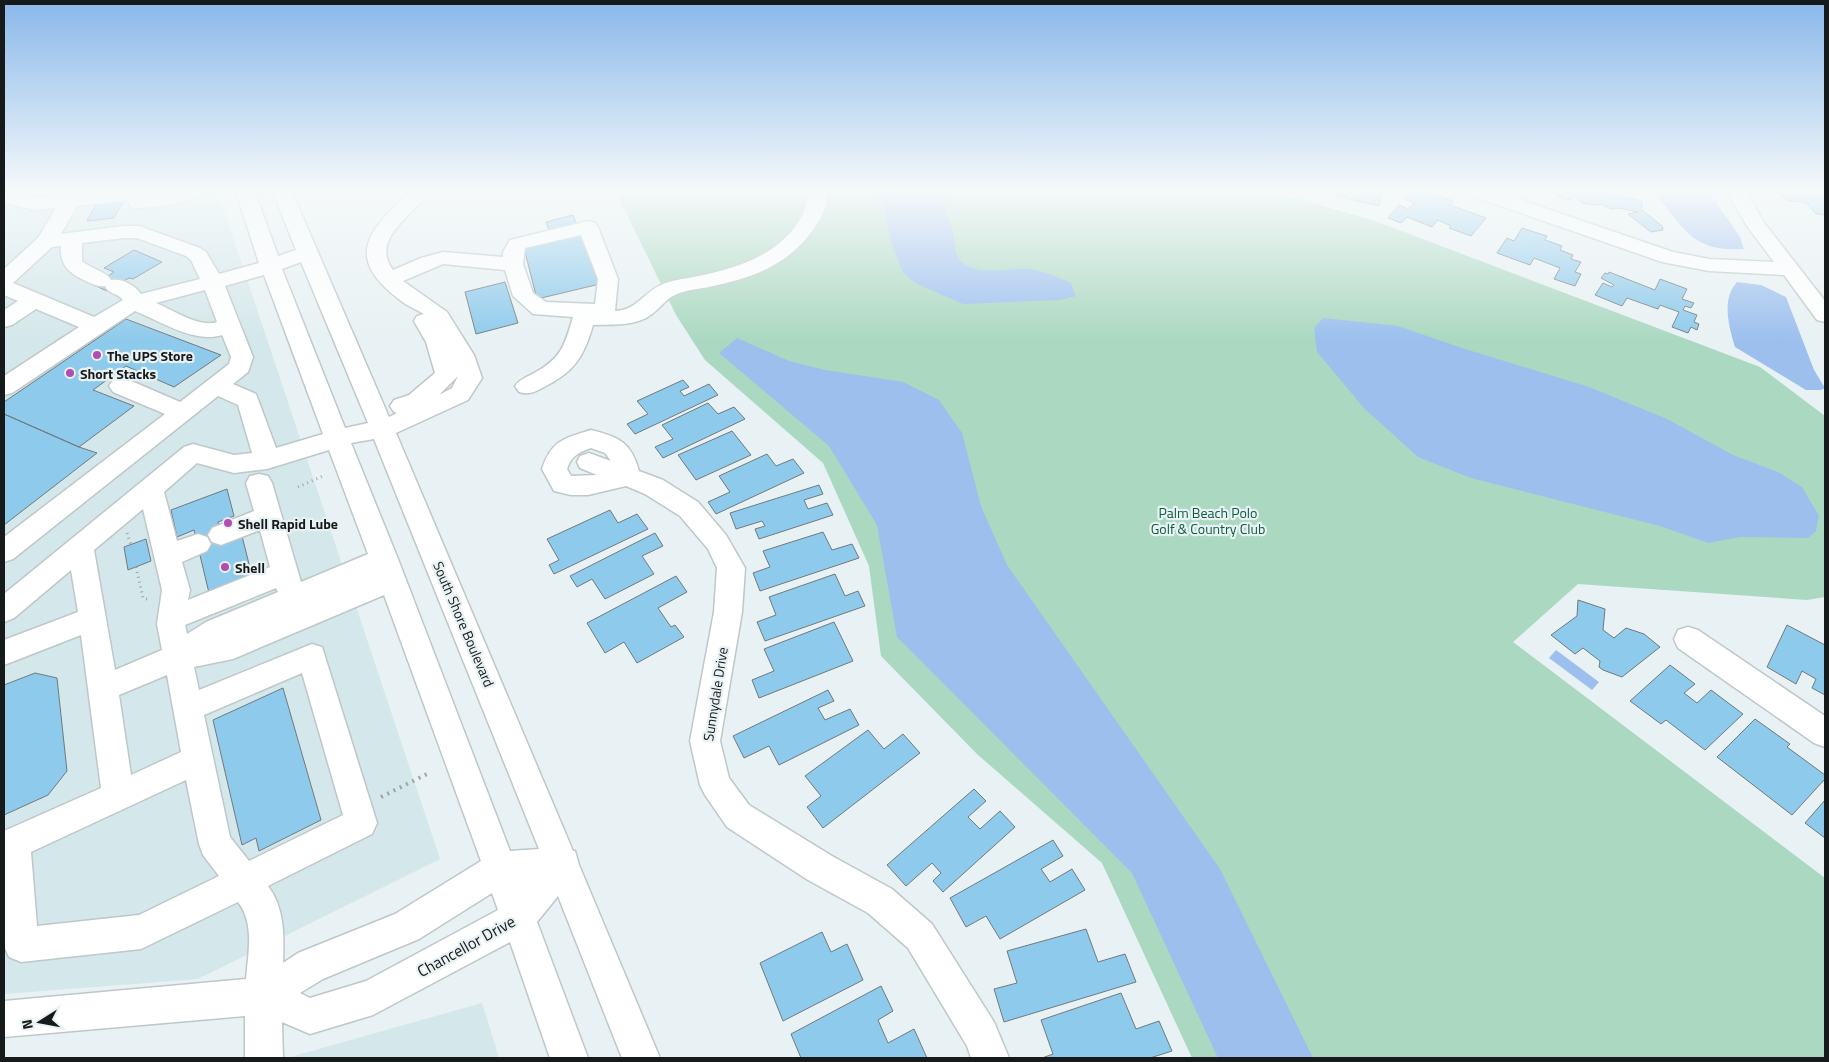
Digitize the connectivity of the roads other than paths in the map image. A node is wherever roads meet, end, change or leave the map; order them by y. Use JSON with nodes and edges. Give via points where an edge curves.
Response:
{"nodes":[{"id":1,"x":46,"y":242,"type":"joint"},
{"id":2,"x":49,"y":242,"type":"edge"},
{"id":3,"x":72,"y":242,"type":"edge"},
{"id":4,"x":165,"y":242,"type":"edge"},
{"id":5,"x":262,"y":242,"type":"edge"},
{"id":6,"x":303,"y":242,"type":"edge"},
{"id":7,"x":379,"y":242,"type":"edge"},
{"id":8,"x":527,"y":242,"type":"edge"},
{"id":9,"x":594,"y":242,"type":"edge"},
{"id":10,"x":794,"y":242,"type":"edge"},
{"id":11,"x":1622,"y":242,"type":"edge"},
{"id":12,"x":1769,"y":242,"type":"edge"},
{"id":13,"x":308,"y":253,"type":"junction"},
{"id":14,"x":270,"y":264,"type":"junction"},
{"id":15,"x":513,"y":264,"type":"junction"},
{"id":16,"x":1790,"y":269,"type":"junction"},
{"id":17,"x":389,"y":279,"type":"junction"},
{"id":18,"x":4,"y":280,"type":"edge"},
{"id":19,"x":108,"y":283,"type":"joint"},
{"id":20,"x":213,"y":283,"type":"junction"},
{"id":21,"x":4,"y":287,"type":"edge"},
{"id":22,"x":35,"y":300,"type":"junction"},
{"id":23,"x":136,"y":303,"type":"junction"},
{"id":24,"x":1825,"y":315,"type":"edge"},
{"id":25,"x":585,"y":316,"type":"junction"},
{"id":26,"x":4,"y":320,"type":"edge"},
{"id":27,"x":230,"y":325,"type":"junction"},
{"id":28,"x":96,"y":326,"type":"junction"},
{"id":29,"x":121,"y":386,"type":"dead end"},
{"id":30,"x":215,"y":386,"type":"junction"},
{"id":31,"x":527,"y":386,"type":"dead end"},
{"id":32,"x":4,"y":387,"type":"edge"},
{"id":33,"x":183,"y":412,"type":"junction"},
{"id":34,"x":379,"y":422,"type":"junction"},
{"id":35,"x":154,"y":435,"type":"junction"},
{"id":36,"x":345,"y":437,"type":"junction"},
{"id":37,"x":193,"y":452,"type":"junction"},
{"id":38,"x":590,"y":462,"type":"dead end"},
{"id":39,"x":263,"y":472,"type":"junction"},
{"id":40,"x":150,"y":488,"type":"junction"},
{"id":41,"x":268,"y":516,"type":"junction"},
{"id":42,"x":80,"y":547,"type":"junction"},
{"id":43,"x":4,"y":552,"type":"edge"},
{"id":44,"x":168,"y":556,"type":"junction"},
{"id":45,"x":388,"y":569,"type":"junction"},
{"id":46,"x":289,"y":585,"type":"junction"},
{"id":47,"x":4,"y":610,"type":"edge"},
{"id":48,"x":172,"y":612,"type":"junction"},
{"id":49,"x":93,"y":618,"type":"junction"},
{"id":50,"x":1688,"y":639,"type":"dead end"},
{"id":51,"x":4,"y":653,"type":"edge"},
{"id":52,"x":177,"y":658,"type":"junction"},
{"id":53,"x":104,"y":688,"type":"junction"},
{"id":54,"x":187,"y":709,"type":"junction"},
{"id":55,"x":1825,"y":733,"type":"edge"},
{"id":56,"x":197,"y":760,"type":"junction"},
{"id":57,"x":118,"y":795,"type":"junction"},
{"id":58,"x":9,"y":846,"type":"edge"},
{"id":59,"x":563,"y":864,"type":"junction"},
{"id":60,"x":501,"y":868,"type":"junction"},
{"id":61,"x":243,"y":880,"type":"junction"},
{"id":62,"x":519,"y":918,"type":"junction"},
{"id":63,"x":263,"y":996,"type":"junction"},
{"id":64,"x":4,"y":1019,"type":"edge"},
{"id":65,"x":264,"y":1058,"type":"edge"},
{"id":66,"x":569,"y":1058,"type":"edge"},
{"id":67,"x":641,"y":1058,"type":"edge"},
{"id":68,"x":990,"y":1058,"type":"edge"}],
"edges":[{"from":1,"to":2,"type":"street"},
{"from":1,"to":18,"type":"street"},
{"from":3,"to":19,"type":"street","via":[[69,252],[71,263],[80,271]]},
{"from":4,"to":20,"type":"street","via":[[199,256]]},
{"from":5,"to":14,"type":"street"},
{"from":6,"to":13,"type":"street","name":"South Shore Boulevard"},
{"from":7,"to":17,"type":"street","via":[[375,253],[380,271]]},
{"from":8,"to":15,"type":"street","via":[[517,244]]},
{"from":9,"to":25,"type":"street","via":[[608,279],[605,310]]},
{"from":10,"to":25,"type":"street","via":[[771,259],[738,273],[669,289],[633,315]]},
{"from":11,"to":16,"type":"street","via":[[1669,258],[1708,266]]},
{"from":12,"to":16,"type":"street"},
{"from":13,"to":14,"type":"street"},
{"from":13,"to":34,"type":"street","name":"South Shore Boulevard"},
{"from":14,"to":20,"type":"street"},
{"from":14,"to":36,"type":"street"},
{"from":15,"to":17,"type":"street","via":[[443,258]]},
{"from":15,"to":25,"type":"street","via":[[524,296],[541,309]]},
{"from":16,"to":24,"type":"street"},
{"from":17,"to":34,"type":"street","via":[[407,295],[438,314],[465,359],[470,378],[460,394],[439,405]]},
{"from":19,"to":23,"type":"street","via":[[128,291]]},
{"from":20,"to":23,"type":"street"},
{"from":20,"to":27,"type":"street"},
{"from":21,"to":22,"type":"street"},
{"from":22,"to":26,"type":"street"},
{"from":22,"to":28,"type":"street"},
{"from":23,"to":27,"type":"street","via":[[193,328],[212,331]]},
{"from":23,"to":28,"type":"street"},
{"from":25,"to":31,"type":"street","via":[[575,349],[564,365]]},
{"from":27,"to":30,"type":"street","via":[[242,358],[240,367]]},
{"from":28,"to":32,"type":"street"},
{"from":29,"to":33,"type":"street"},
{"from":30,"to":33,"type":"street"},
{"from":30,"to":39,"type":"street","via":[[248,400]]},
{"from":33,"to":35,"type":"street"},
{"from":34,"to":36,"type":"street"},
{"from":34,"to":59,"type":"street","name":"South Shore Boulevard"},
{"from":35,"to":37,"type":"street"},
{"from":35,"to":43,"type":"street"},
{"from":36,"to":39,"type":"street"},
{"from":36,"to":45,"type":"street"},
{"from":37,"to":39,"type":"street"},
{"from":37,"to":40,"type":"street"},
{"from":38,"to":68,"type":"street","name":"Sunnydale Drive","via":[[654,487],[689,510],[717,542],[731,568],[728,612],[705,741],[716,785],[738,816],[820,868],[880,901],[920,936],[981,1035]]},
{"from":39,"to":41,"type":"street"},
{"from":40,"to":42,"type":"street"},
{"from":40,"to":44,"type":"street"},
{"from":41,"to":44,"type":"street"},
{"from":41,"to":46,"type":"street"},
{"from":42,"to":47,"type":"street"},
{"from":42,"to":49,"type":"street"},
{"from":44,"to":48,"type":"street","via":[[176,590]]},
{"from":45,"to":46,"type":"street"},
{"from":45,"to":52,"type":"street","via":[[223,650]]},
{"from":45,"to":60,"type":"street"},
{"from":46,"to":48,"type":"street"},
{"from":46,"to":52,"type":"street"},
{"from":48,"to":52,"type":"street"},
{"from":49,"to":51,"type":"street"},
{"from":49,"to":53,"type":"street"},
{"from":50,"to":55,"type":"street"},
{"from":52,"to":53,"type":"street"},
{"from":52,"to":54,"type":"street"},
{"from":53,"to":57,"type":"street"},
{"from":54,"to":56,"type":"street"},
{"from":54,"to":61,"type":"street","via":[[312,656],[361,823]]},
{"from":56,"to":57,"type":"street"},
{"from":56,"to":61,"type":"street","via":[[215,844]]},
{"from":57,"to":58,"type":"street"},
{"from":58,"to":61,"type":"street","via":[[21,944],[141,932]]},
{"from":59,"to":60,"type":"street","name":"Chancellor Drive"},
{"from":59,"to":62,"type":"street","name":"Chancellor Drive"},
{"from":59,"to":67,"type":"street","name":"South Shore Boulevard"},
{"from":60,"to":62,"type":"street"},
{"from":60,"to":63,"type":"street","name":"Chancellor Drive","via":[[407,927],[311,966]]},
{"from":61,"to":63,"type":"street","via":[[260,903],[267,930]]},
{"from":62,"to":63,"type":"street","name":"Chancellor Drive","via":[[373,997],[310,1016]]},
{"from":62,"to":66,"type":"street"},
{"from":63,"to":64,"type":"street","name":"Chancellor Drive"},
{"from":63,"to":65,"type":"street"}]}
